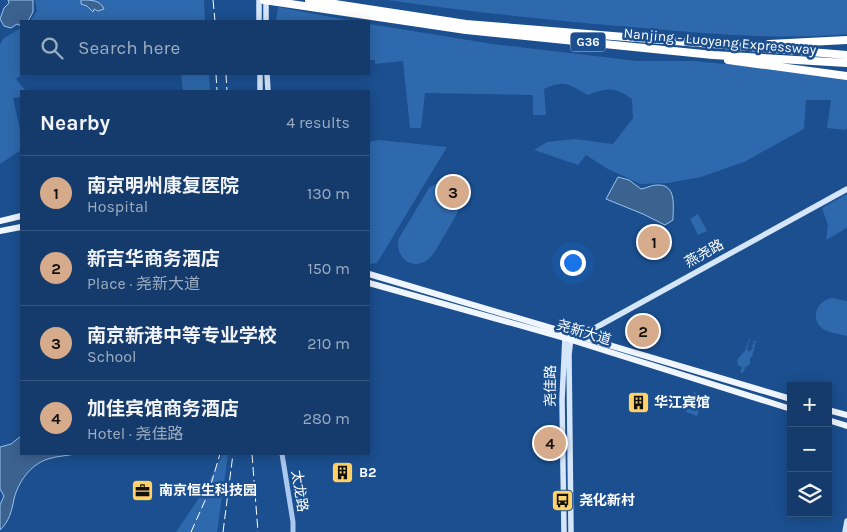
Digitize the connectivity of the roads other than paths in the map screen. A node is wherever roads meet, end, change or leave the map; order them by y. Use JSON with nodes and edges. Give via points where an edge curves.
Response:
{"nodes":[{"id":1,"x":259,"y":0,"type":"edge"},
{"id":2,"x":265,"y":0,"type":"edge"},
{"id":3,"x":309,"y":0,"type":"edge"},
{"id":4,"x":331,"y":7,"type":"junction"},
{"id":5,"x":259,"y":20,"type":"edge"},
{"id":6,"x":266,"y":20,"type":"edge"},
{"id":7,"x":630,"y":36,"type":"junction"},
{"id":8,"x":847,"y":40,"type":"edge"},
{"id":9,"x":675,"y":51,"type":"junction"},
{"id":10,"x":847,"y":56,"type":"edge"},
{"id":11,"x":847,"y":63,"type":"edge"},
{"id":12,"x":260,"y":75,"type":"edge"},
{"id":13,"x":267,"y":75,"type":"edge"},
{"id":14,"x":847,"y":76,"type":"edge"},
{"id":15,"x":260,"y":90,"type":"edge"},
{"id":16,"x":268,"y":90,"type":"edge"},
{"id":17,"x":847,"y":188,"type":"edge"},
{"id":18,"x":20,"y":216,"type":"edge"},
{"id":19,"x":0,"y":220,"type":"edge"},
{"id":20,"x":20,"y":226,"type":"edge"},
{"id":21,"x":0,"y":231,"type":"edge"},
{"id":22,"x":370,"y":274,"type":"edge"},
{"id":23,"x":370,"y":283,"type":"edge"},
{"id":24,"x":570,"y":337,"type":"junction"},
{"id":25,"x":787,"y":398,"type":"edge"},
{"id":26,"x":787,"y":408,"type":"edge"},
{"id":27,"x":832,"y":411,"type":"edge"},
{"id":28,"x":847,"y":415,"type":"edge"},
{"id":29,"x":832,"y":421,"type":"edge"},
{"id":30,"x":847,"y":426,"type":"edge"},
{"id":31,"x":282,"y":455,"type":"edge"},
{"id":32,"x":847,"y":521,"type":"edge"},
{"id":33,"x":293,"y":532,"type":"edge"},
{"id":34,"x":564,"y":532,"type":"edge"},
{"id":35,"x":570,"y":532,"type":"edge"},
{"id":36,"x":845,"y":532,"type":"edge"}],
"edges":[{"from":1,"to":5,"type":"main road"},
{"from":2,"to":4,"type":"highway","name":"Nanjing - Luoyang Expressway","number":"G36"},
{"from":2,"to":6,"type":"main road"},
{"from":3,"to":4,"type":"highway","name":"Nanjing - Luoyang Expressway","number":"G36"},
{"from":4,"to":7,"type":"highway","name":"Nanjing - Luoyang Expressway","number":"G36","via":[[466,24]]},
{"from":4,"to":9,"type":"highway","name":"Nanjing - Luoyang Expressway","number":"G36","via":[[466,30]]},
{"from":7,"to":8,"type":"highway","via":[[777,45]]},
{"from":7,"to":10,"type":"highway","name":"Nanjing - Luoyang Expressway","number":"G36"},
{"from":9,"to":11,"type":"highway","name":"Nanjing - Luoyang Expressway","number":"G36"},
{"from":9,"to":14,"type":"highway"},
{"from":12,"to":15,"type":"main road"},
{"from":13,"to":16,"type":"main road"},
{"from":17,"to":24,"type":"main road","name":"燕尧路","via":[[595,328]]},
{"from":18,"to":19,"type":"main road"},
{"from":20,"to":21,"type":"main road"},
{"from":22,"to":24,"type":"main road","name":"尧新大道"},
{"from":23,"to":24,"type":"main road","name":"尧新大道"},
{"from":24,"to":25,"type":"main road","name":"尧新大道"},
{"from":24,"to":26,"type":"main road","name":"尧新大道"},
{"from":24,"to":34,"type":"main road","name":"尧佳路","via":[[562,400]]},
{"from":24,"to":35,"type":"main road","name":"尧佳路"},
{"from":27,"to":28,"type":"main road"},
{"from":29,"to":30,"type":"main road"},
{"from":31,"to":33,"type":"street","name":"太龙路"},
{"from":32,"to":36,"type":"main road"}]}
